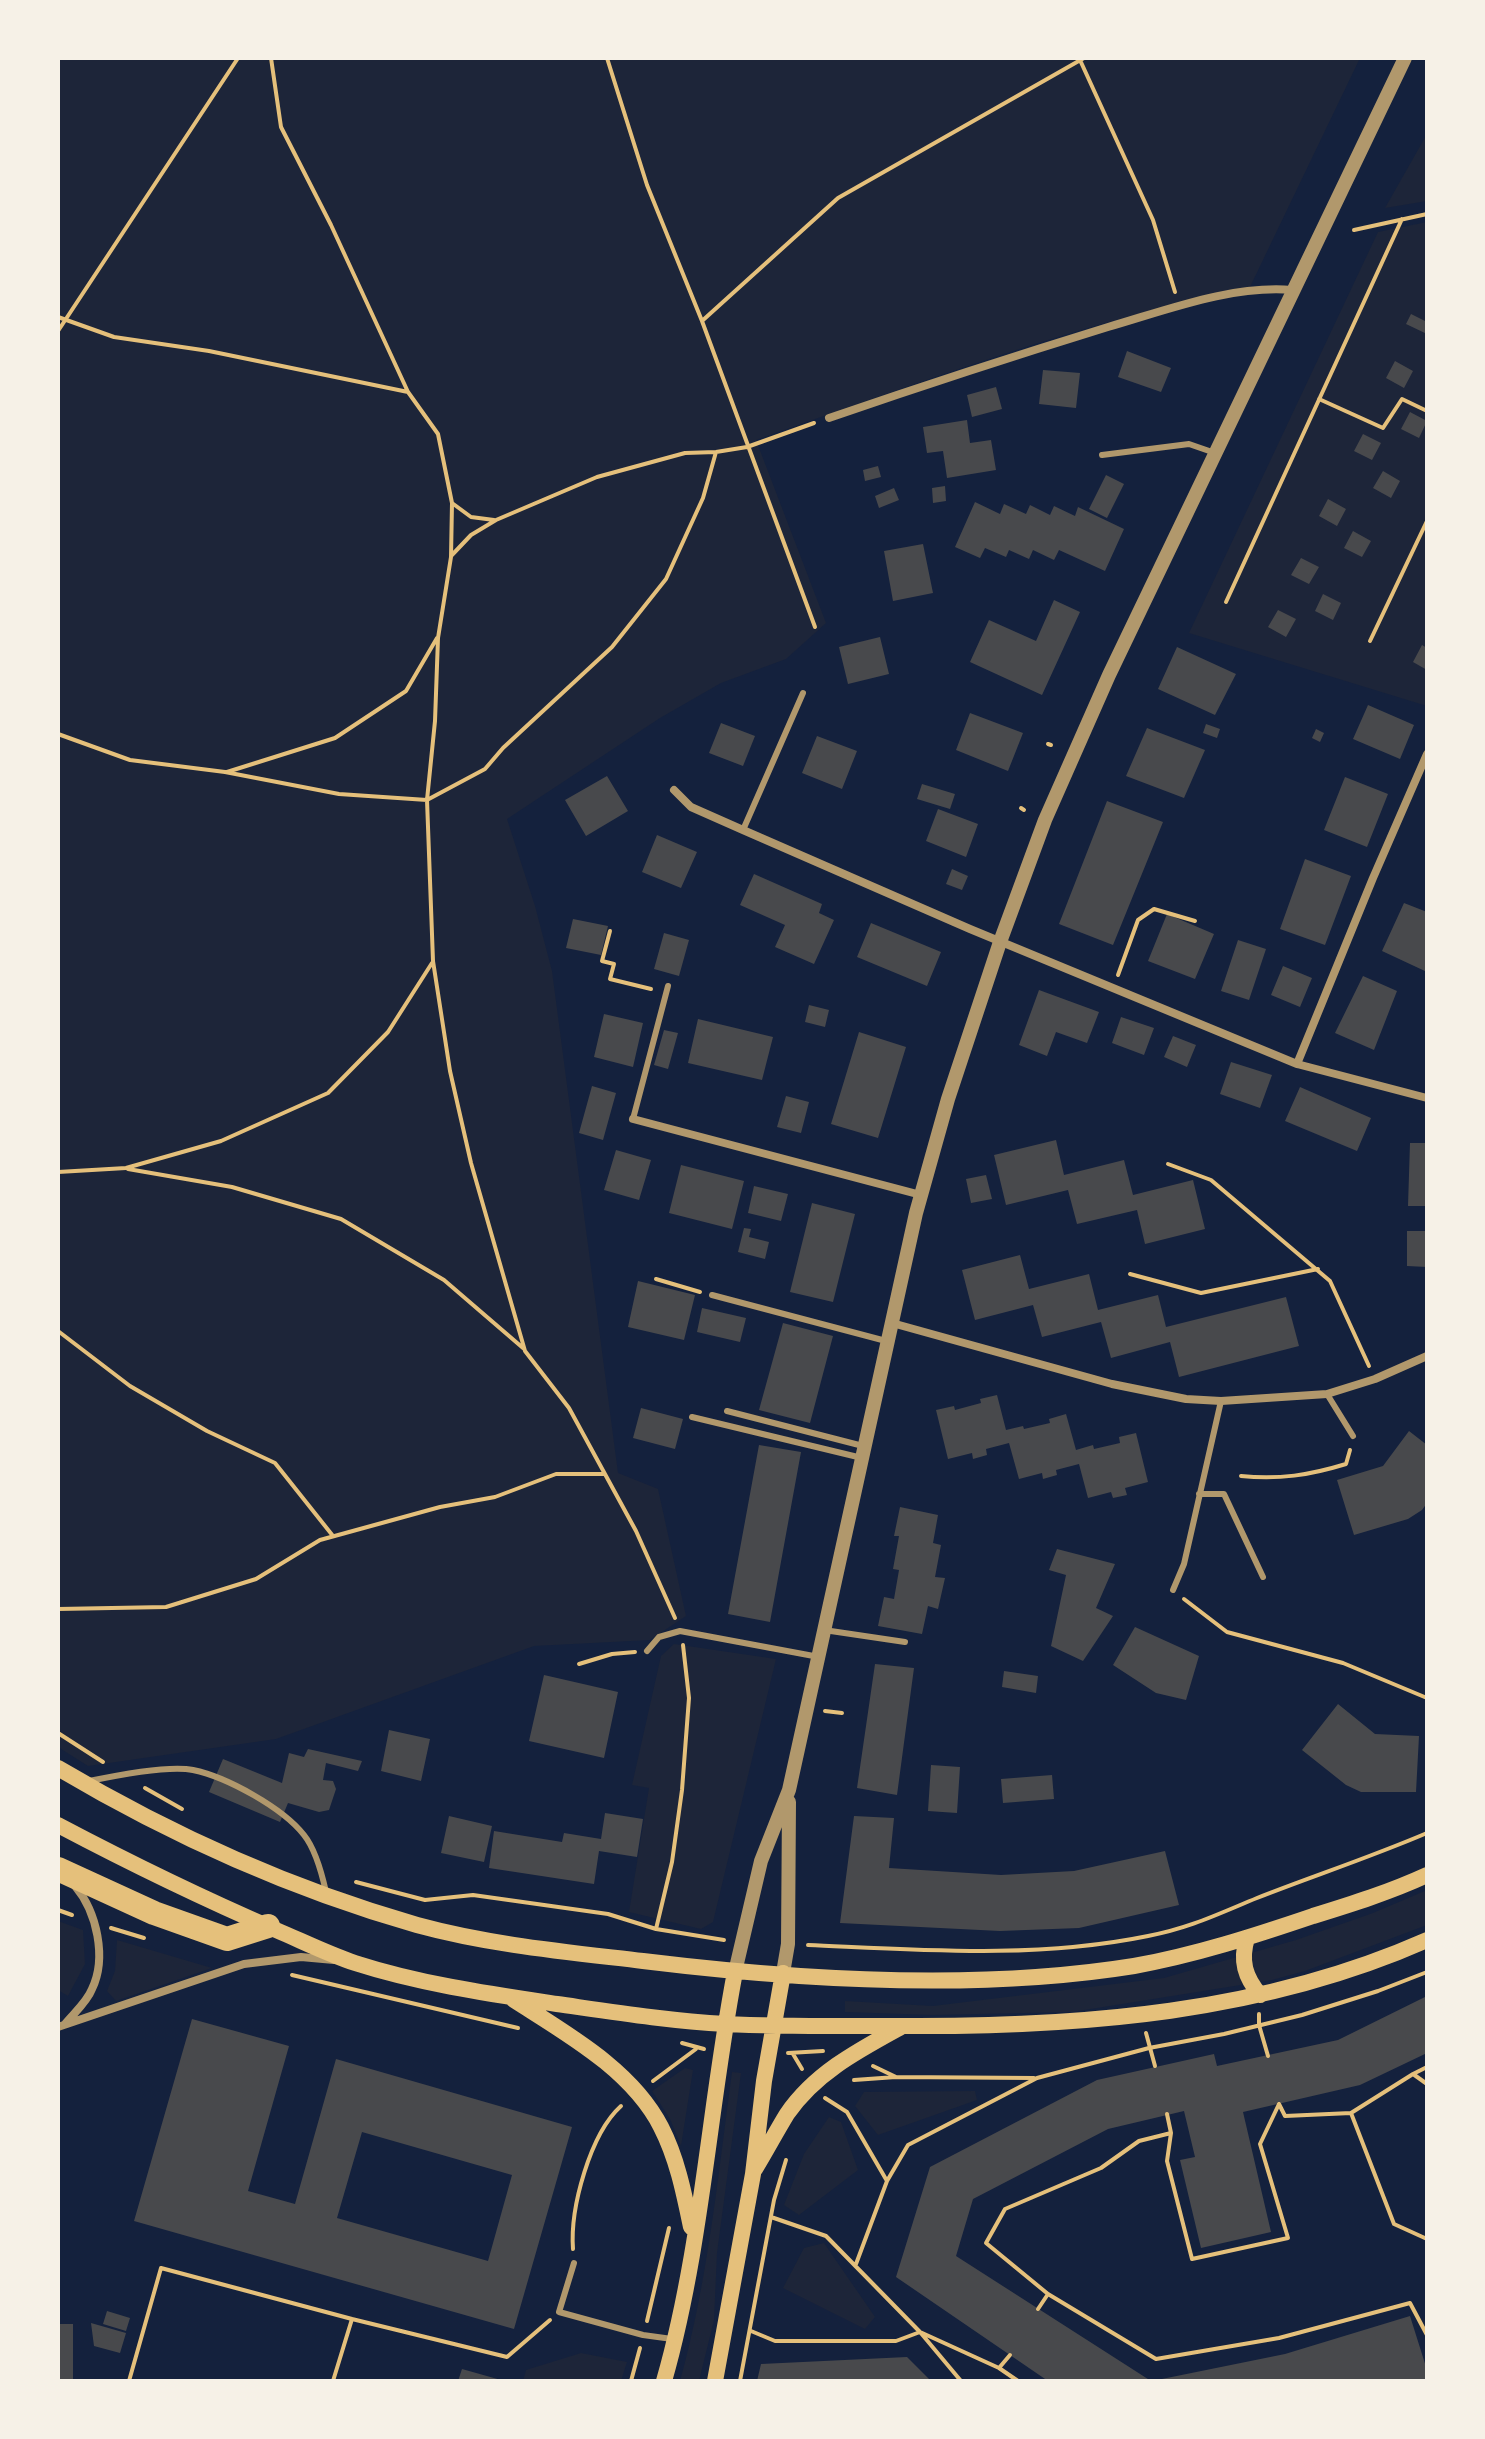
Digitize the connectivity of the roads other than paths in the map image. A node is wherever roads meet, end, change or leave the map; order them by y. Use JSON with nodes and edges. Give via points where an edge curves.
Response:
{"nodes":[{"id":1,"x":1405,"y":58,"type":"edge"},
{"id":2,"x":1292,"y":290,"type":"junction"},
{"id":3,"x":829,"y":418,"type":"road end"},
{"id":4,"x":1215,"y":453,"type":"junction"},
{"id":5,"x":1102,"y":455,"type":"dead end"},
{"id":6,"x":803,"y":693,"type":"dead end"},
{"id":7,"x":1427,"y":754,"type":"edge"},
{"id":8,"x":674,"y":790,"type":"dead end"},
{"id":9,"x":743,"y":830,"type":"junction"},
{"id":10,"x":1000,"y":942,"type":"junction"},
{"id":11,"x":668,"y":989,"type":"road end"},
{"id":12,"x":1297,"y":1064,"type":"junction"},
{"id":13,"x":1427,"y":1098,"type":"edge"},
{"id":14,"x":633,"y":1119,"type":"joint"},
{"id":15,"x":921,"y":1195,"type":"junction"},
{"id":16,"x":712,"y":1295,"type":"road end"},
{"id":17,"x":892,"y":1323,"type":"junction"},
{"id":18,"x":888,"y":1341,"type":"junction"},
{"id":19,"x":1427,"y":1356,"type":"edge"},
{"id":20,"x":1327,"y":1394,"type":"junction"},
{"id":21,"x":1221,"y":1401,"type":"junction"},
{"id":22,"x":727,"y":1411,"type":"dead end"},
{"id":23,"x":692,"y":1417,"type":"dead end"},
{"id":24,"x":1353,"y":1436,"type":"road end"},
{"id":25,"x":864,"y":1452,"type":"junction"},
{"id":26,"x":1199,"y":1494,"type":"junction"},
{"id":27,"x":1263,"y":1577,"type":"dead end"},
{"id":28,"x":1173,"y":1590,"type":"road end"},
{"id":29,"x":824,"y":1630,"type":"junction"},
{"id":30,"x":905,"y":1642,"type":"dead end"},
{"id":31,"x":647,"y":1651,"type":"road end"},
{"id":32,"x":819,"y":1657,"type":"junction"},
{"id":33,"x":58,"y":1768,"type":"edge"},
{"id":34,"x":82,"y":1782,"type":"junction"},
{"id":35,"x":789,"y":1790,"type":"junction"},
{"id":36,"x":58,"y":1825,"type":"edge"},
{"id":37,"x":58,"y":1870,"type":"edge"},
{"id":38,"x":1427,"y":1875,"type":"edge"},
{"id":39,"x":326,"y":1896,"type":"junction"},
{"id":40,"x":268,"y":1926,"type":"junction"},
{"id":41,"x":1247,"y":1938,"type":"junction"},
{"id":42,"x":1427,"y":1940,"type":"edge"},
{"id":43,"x":354,"y":1963,"type":"junction"},
{"id":44,"x":735,"y":1972,"type":"junction"},
{"id":45,"x":783,"y":1973,"type":"junction"},
{"id":46,"x":1260,"y":1995,"type":"junction"},
{"id":47,"x":510,"y":1997,"type":"junction"},
{"id":48,"x":60,"y":2024,"type":"edge"},
{"id":49,"x":725,"y":2024,"type":"junction"},
{"id":50,"x":773,"y":2026,"type":"junction"},
{"id":51,"x":903,"y":2026,"type":"junction"},
{"id":52,"x":753,"y":2174,"type":"junction"},
{"id":53,"x":694,"y":2240,"type":"junction"},
{"id":54,"x":574,"y":2263,"type":"road end"},
{"id":55,"x":676,"y":2340,"type":"junction"},
{"id":56,"x":664,"y":2381,"type":"edge"},
{"id":57,"x":715,"y":2381,"type":"edge"}],
"edges":[{"from":1,"to":2,"type":"street"},
{"from":2,"to":3,"type":"street","via":[[1265,288],[1180,306],[966,370]]},
{"from":2,"to":4,"type":"street"},
{"from":4,"to":5,"type":"lane","via":[[1189,444]]},
{"from":4,"to":10,"type":"street","via":[[1051,805]]},
{"from":6,"to":9,"type":"lane"},
{"from":7,"to":12,"type":"street"},
{"from":8,"to":9,"type":"street","via":[[691,807]]},
{"from":9,"to":10,"type":"street"},
{"from":10,"to":12,"type":"street"},
{"from":10,"to":15,"type":"street"},
{"from":11,"to":14,"type":"lane"},
{"from":12,"to":13,"type":"street"},
{"from":14,"to":15,"type":"street"},
{"from":15,"to":17,"type":"street"},
{"from":16,"to":18,"type":"lane"},
{"from":17,"to":18,"type":"street"},
{"from":17,"to":21,"type":"street","via":[[1112,1384]]},
{"from":18,"to":25,"type":"street"},
{"from":19,"to":20,"type":"street"},
{"from":20,"to":21,"type":"street"},
{"from":20,"to":24,"type":"lane"},
{"from":21,"to":26,"type":"lane"},
{"from":22,"to":25,"type":"lane"},
{"from":23,"to":25,"type":"lane"},
{"from":25,"to":29,"type":"street"},
{"from":26,"to":27,"type":"lane","via":[[1224,1494]]},
{"from":26,"to":28,"type":"lane"},
{"from":29,"to":30,"type":"lane"},
{"from":29,"to":32,"type":"street"},
{"from":31,"to":32,"type":"lane","via":[[659,1637],[680,1631]]},
{"from":32,"to":35,"type":"street"},
{"from":33,"to":34,"type":"main road"},
{"from":34,"to":39,"type":"main road","via":[[200,1844]]},
{"from":34,"to":39,"type":"lane","via":[[192,1770],[256,1795],[305,1836]]},
{"from":35,"to":44,"type":"street","via":[[761,1861]]},
{"from":35,"to":45,"type":"street","via":[[788,1944]]},
{"from":36,"to":40,"type":"main road"},
{"from":37,"to":40,"type":"highway","via":[[227,1939]]},
{"from":37,"to":48,"type":"street","via":[[78,1889],[99,1941],[92,1991]]},
{"from":38,"to":41,"type":"main road"},
{"from":39,"to":44,"type":"main road","via":[[420,1926],[524,1947]]},
{"from":40,"to":43,"type":"main road"},
{"from":41,"to":45,"type":"main road","via":[[1133,1966],[1037,1976],[927,1979]]},
{"from":41,"to":46,"type":"main road","via":[[1242,1953],[1245,1973]]},
{"from":42,"to":46,"type":"main road"},
{"from":43,"to":47,"type":"main road"},
{"from":43,"to":48,"type":"street","via":[[301,1957],[244,1964]]},
{"from":44,"to":45,"type":"main road"},
{"from":44,"to":49,"type":"main road"},
{"from":45,"to":50,"type":"main road"},
{"from":46,"to":51,"type":"main road","via":[[1141,2016],[978,2027]]},
{"from":47,"to":49,"type":"main road"},
{"from":47,"to":53,"type":"main road","via":[[600,2059],[637,2093],[661,2127],[682,2183]]},
{"from":49,"to":50,"type":"main road"},
{"from":49,"to":53,"type":"main road"},
{"from":50,"to":51,"type":"main road"},
{"from":50,"to":52,"type":"main road"},
{"from":51,"to":52,"type":"main road","via":[[849,2055],[812,2085],[787,2114]]},
{"from":52,"to":57,"type":"main road"},
{"from":53,"to":55,"type":"main road"},
{"from":54,"to":55,"type":"lane","via":[[559,2312]]},
{"from":55,"to":56,"type":"main road"}]}
